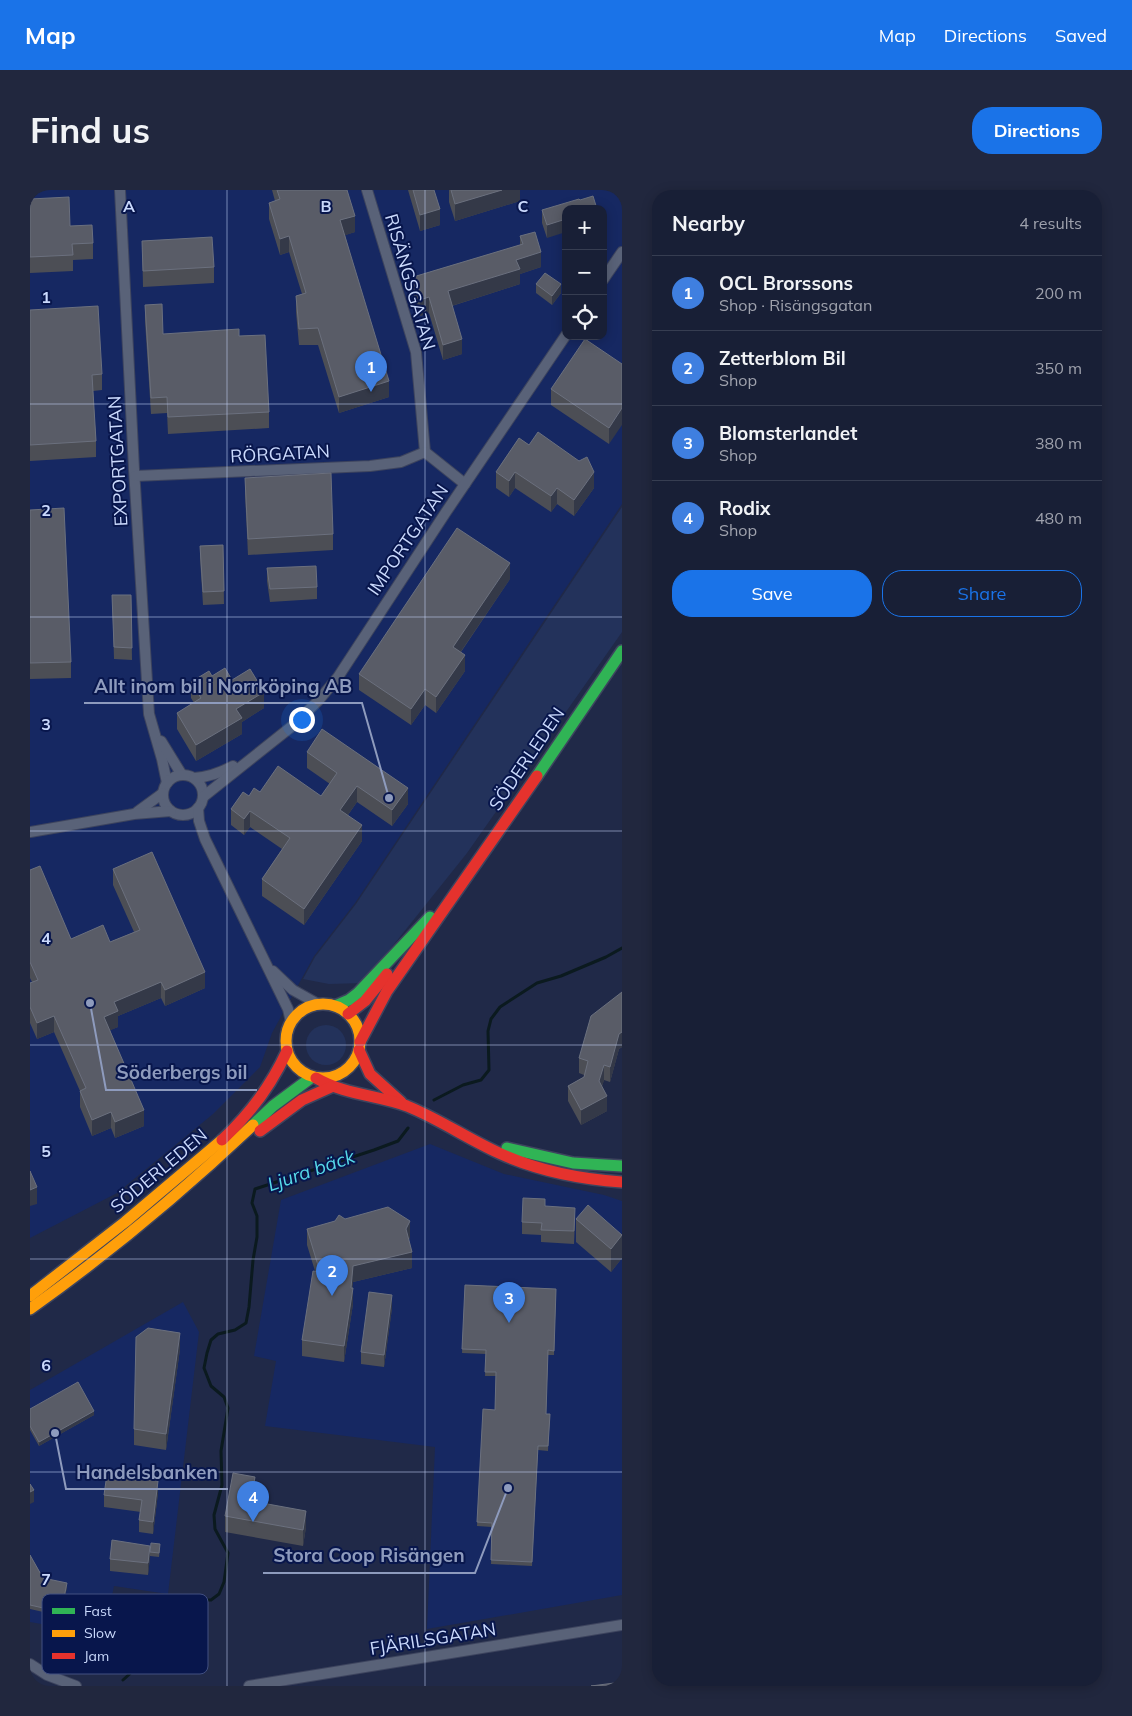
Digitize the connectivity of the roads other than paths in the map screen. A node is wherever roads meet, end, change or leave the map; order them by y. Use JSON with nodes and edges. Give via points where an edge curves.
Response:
{"nodes":[{"id":1,"x":120,"y":190,"type":"edge"},
{"id":2,"x":367,"y":190,"type":"edge"},
{"id":3,"x":622,"y":252,"type":"edge"},
{"id":4,"x":607,"y":274,"type":"edge"},
{"id":5,"x":563,"y":340,"type":"edge"},
{"id":6,"x":426,"y":452,"type":"junction"},
{"id":7,"x":135,"y":476,"type":"junction"},
{"id":8,"x":465,"y":484,"type":"junction"},
{"id":9,"x":622,"y":651,"type":"edge"},
{"id":10,"x":154,"y":729,"type":"junction"},
{"id":11,"x":263,"y":750,"type":"junction"},
{"id":12,"x":182,"y":775,"type":"junction"},
{"id":13,"x":194,"y":778,"type":"junction"},
{"id":14,"x":166,"y":783,"type":"junction"},
{"id":15,"x":163,"y":794,"type":"junction"},
{"id":16,"x":203,"y":797,"type":"junction"},
{"id":17,"x":198,"y":808,"type":"junction"},
{"id":18,"x":171,"y":811,"type":"junction"},
{"id":19,"x":134,"y":814,"type":"junction"},
{"id":20,"x":184,"y":815,"type":"junction"},
{"id":21,"x":30,"y":832,"type":"edge"},
{"id":22,"x":204,"y":839,"type":"junction"},
{"id":23,"x":460,"y":885,"type":"junction"},
{"id":24,"x":432,"y":915,"type":"junction"},
{"id":25,"x":266,"y":964,"type":"junction"},
{"id":26,"x":318,"y":1004,"type":"junction"},
{"id":27,"x":335,"y":1006,"type":"junction"},
{"id":28,"x":348,"y":1014,"type":"junction"},
{"id":29,"x":291,"y":1022,"type":"junction"},
{"id":30,"x":359,"y":1046,"type":"junction"},
{"id":31,"x":287,"y":1052,"type":"junction"},
{"id":32,"x":314,"y":1077,"type":"junction"},
{"id":33,"x":331,"y":1087,"type":"junction"},
{"id":34,"x":405,"y":1106,"type":"junction"},
{"id":35,"x":466,"y":1136,"type":"junction"},
{"id":36,"x":622,"y":1166,"type":"edge"},
{"id":37,"x":206,"y":1170,"type":"junction"},
{"id":38,"x":622,"y":1182,"type":"edge"},
{"id":39,"x":30,"y":1296,"type":"edge"},
{"id":40,"x":30,"y":1309,"type":"edge"},
{"id":41,"x":622,"y":1625,"type":"edge"},
{"id":42,"x":30,"y":1664,"type":"edge"},
{"id":43,"x":42,"y":1672,"type":"edge"},
{"id":44,"x":45,"y":1674,"type":"edge"},
{"id":45,"x":76,"y":1686,"type":"edge"},
{"id":46,"x":249,"y":1686,"type":"edge"}],
"edges":[{"from":1,"to":7,"type":"street","name":"EXPORTGATAN"},
{"from":2,"to":6,"type":"street","name":"RISÄNGSGATAN","via":[[416,352]]},
{"from":3,"to":4,"type":"street"},
{"from":5,"to":8,"type":"street","name":"IMPORTGATAN"},
{"from":6,"to":7,"type":"street","name":"RÖRGATAN","via":[[401,462],[370,466]]},
{"from":6,"to":8,"type":"street"},
{"from":7,"to":10,"type":"street","name":"EXPORTGATAN","via":[[149,714]]},
{"from":8,"to":11,"type":"street","name":"IMPORTGATAN","via":[[338,677],[291,728]]},
{"from":9,"to":23,"type":"main road","name":"SÖDERLEDEN"},
{"from":10,"to":12,"type":"street","name":"EXPORTGATAN"},
{"from":10,"to":14,"type":"street","name":"EXPORTGATAN"},
{"from":11,"to":13,"type":"street","name":"IMPORTGATAN","via":[[219,774]]},
{"from":11,"to":16,"type":"street","name":"IMPORTGATAN"},
{"from":12,"to":13,"type":"street"},
{"from":12,"to":14,"type":"street"},
{"from":13,"to":16,"type":"street"},
{"from":14,"to":15,"type":"street"},
{"from":15,"to":18,"type":"street"},
{"from":15,"to":19,"type":"street"},
{"from":16,"to":17,"type":"street"},
{"from":17,"to":20,"type":"street"},
{"from":17,"to":22,"type":"street"},
{"from":18,"to":19,"type":"street"},
{"from":18,"to":20,"type":"street"},
{"from":19,"to":21,"type":"street"},
{"from":20,"to":22,"type":"street"},
{"from":22,"to":25,"type":"street"},
{"from":23,"to":24,"type":"main road","name":"SÖDERLEDEN"},
{"from":23,"to":30,"type":"main road","name":"SÖDERLEDEN","via":[[387,991]]},
{"from":24,"to":27,"type":"main road","name":"SÖDERLEDEN","via":[[358,993]]},
{"from":24,"to":28,"type":"main road","name":"SÖDERLEDEN","via":[[377,988]]},
{"from":25,"to":26,"type":"street","via":[[293,990]]},
{"from":25,"to":29,"type":"street"},
{"from":26,"to":27,"type":"main road"},
{"from":26,"to":29,"type":"main road","via":[[303,1010]]},
{"from":27,"to":28,"type":"main road"},
{"from":28,"to":30,"type":"main road","via":[[356,1027]]},
{"from":29,"to":31,"type":"main road","via":[[286,1036]]},
{"from":30,"to":32,"type":"main road","via":[[352,1064],[339,1074]]},
{"from":30,"to":34,"type":"main road","via":[[370,1074]]},
{"from":31,"to":32,"type":"main road","via":[[299,1070]]},
{"from":31,"to":39,"type":"main road","name":"SÖDERLEDEN","via":[[267,1091],[240,1123],[115,1231]]},
{"from":32,"to":33,"type":"main road"},
{"from":32,"to":37,"type":"main road","name":"SÖDERLEDEN","via":[[273,1106]]},
{"from":33,"to":34,"type":"main road"},
{"from":33,"to":37,"type":"main road","name":"SÖDERLEDEN","via":[[293,1105]]},
{"from":34,"to":35,"type":"main road"},
{"from":35,"to":36,"type":"main road","via":[[573,1163]]},
{"from":35,"to":38,"type":"main road","via":[[531,1166],[592,1180]]},
{"from":37,"to":40,"type":"main road","name":"SÖDERLEDEN","via":[[71,1280]]},
{"from":41,"to":46,"type":"street","name":"FJÄRILSGATAN"},
{"from":42,"to":43,"type":"street"},
{"from":44,"to":45,"type":"street"}]}
